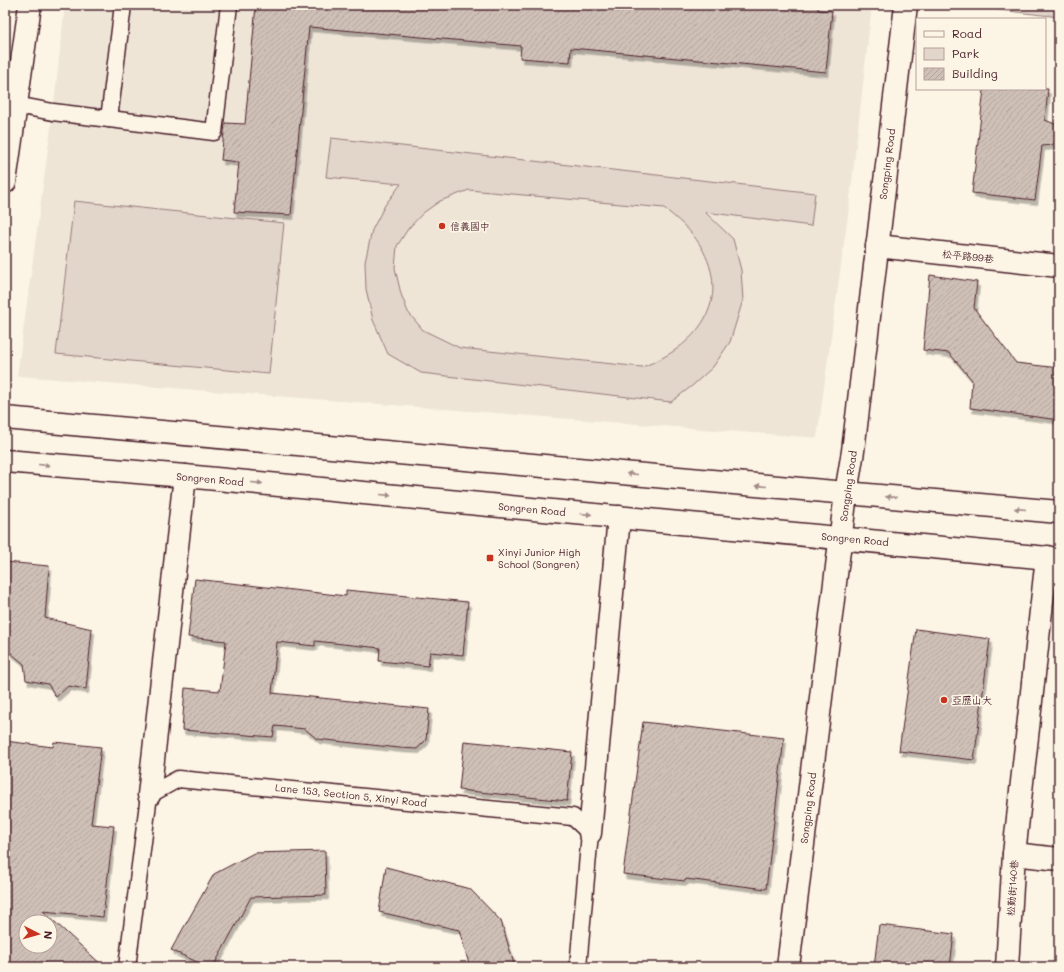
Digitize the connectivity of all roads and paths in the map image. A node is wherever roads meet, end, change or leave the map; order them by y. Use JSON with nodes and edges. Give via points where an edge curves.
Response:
{"nodes":[{"id":1,"x":30,"y":5,"type":"edge"},
{"id":2,"x":123,"y":5,"type":"edge"},
{"id":3,"x":229,"y":5,"type":"edge"},
{"id":4,"x":906,"y":5,"type":"edge"},
{"id":5,"x":16,"y":106,"type":"junction"},
{"id":6,"x":109,"y":119,"type":"junction"},
{"id":7,"x":5,"y":182,"type":"edge"},
{"id":8,"x":877,"y":246,"type":"junction"},
{"id":9,"x":1059,"y":266,"type":"edge"},
{"id":10,"x":5,"y":418,"type":"edge"},
{"id":11,"x":5,"y":461,"type":"edge"},
{"id":12,"x":185,"y":476,"type":"junction"},
{"id":13,"x":846,"y":493,"type":"junction"},
{"id":14,"x":1059,"y":512,"type":"edge"},
{"id":15,"x":619,"y":517,"type":"junction"},
{"id":16,"x":841,"y":538,"type":"junction"},
{"id":17,"x":1053,"y":558,"type":"edge"},
{"id":18,"x":149,"y":795,"type":"junction"},
{"id":19,"x":590,"y":833,"type":"junction"},
{"id":20,"x":1014,"y":854,"type":"junction"},
{"id":21,"x":1059,"y":859,"type":"edge"},
{"id":22,"x":126,"y":967,"type":"edge"},
{"id":23,"x":578,"y":967,"type":"edge"},
{"id":24,"x":788,"y":967,"type":"edge"},
{"id":25,"x":1007,"y":967,"type":"edge"}],
"edges":[{"from":1,"to":5,"type":"street"},
{"from":2,"to":6,"type":"lane"},
{"from":3,"to":6,"type":"lane","via":[[214,132]]},
{"from":4,"to":8,"type":"street","name":"Songping Road"},
{"from":5,"to":6,"type":"lane"},
{"from":5,"to":7,"type":"street"},
{"from":8,"to":9,"type":"street","name":"松平路99巷"},
{"from":8,"to":13,"type":"street","name":"Songping Road"},
{"from":13,"to":10,"type":"street","one_way":true},
{"from":11,"to":12,"type":"street","name":"Songren Road","one_way":true},
{"from":12,"to":15,"type":"street","name":"Songren Road","one_way":true},
{"from":12,"to":18,"type":"street"},
{"from":14,"to":13,"type":"street","one_way":true},
{"from":13,"to":16,"type":"street","name":"Songping Road"},
{"from":15,"to":16,"type":"street","name":"Songren Road"},
{"from":15,"to":19,"type":"street"},
{"from":16,"to":17,"type":"street","name":"Songren Road"},
{"from":16,"to":24,"type":"street","name":"Songping Road"},
{"from":17,"to":20,"type":"street"},
{"from":18,"to":19,"type":"lane","name":"Lane 153, Section 5, Xinyi Road","via":[[178,778],[573,817]]},
{"from":18,"to":22,"type":"lane"},
{"from":19,"to":23,"type":"lane"},
{"from":20,"to":21,"type":"street","name":"松勤街140巷"},
{"from":20,"to":25,"type":"street","name":"松勤街140巷"}]}
